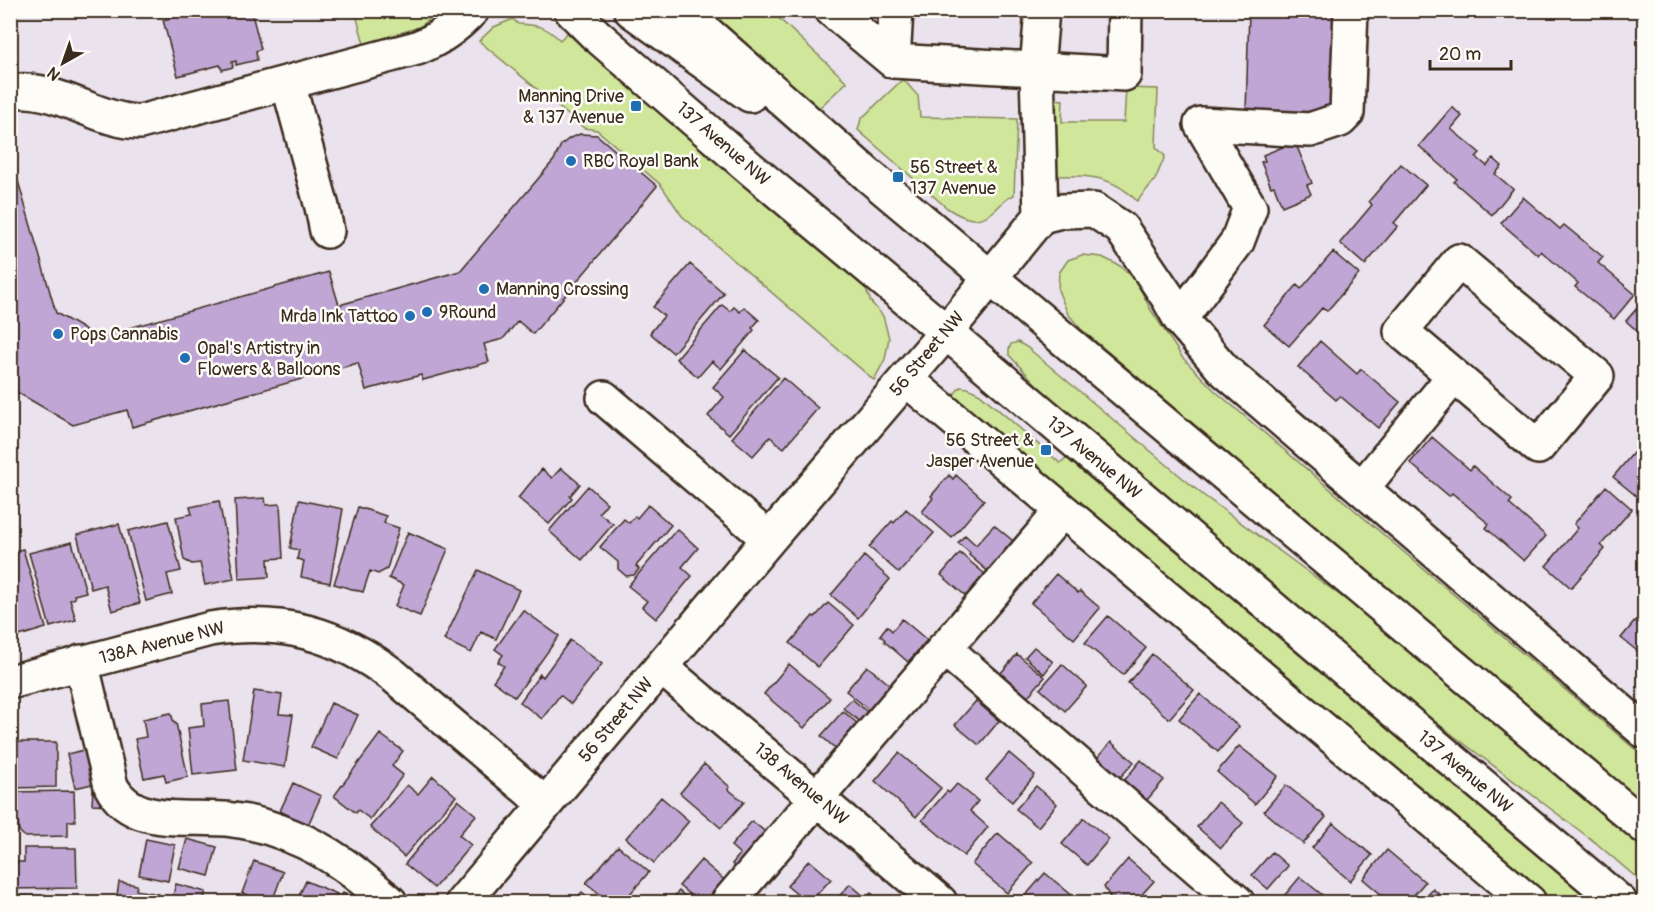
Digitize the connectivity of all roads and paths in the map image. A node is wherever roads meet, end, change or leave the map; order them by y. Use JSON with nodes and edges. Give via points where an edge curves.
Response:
{"nodes":[{"id":1,"x":472,"y":10,"type":"edge"},
{"id":2,"x":571,"y":10,"type":"edge"},
{"id":3,"x":631,"y":10,"type":"edge"},
{"id":4,"x":681,"y":10,"type":"edge"},
{"id":5,"x":896,"y":10,"type":"edge"},
{"id":6,"x":1042,"y":10,"type":"edge"},
{"id":7,"x":1125,"y":10,"type":"edge"},
{"id":8,"x":1351,"y":10,"type":"edge"},
{"id":9,"x":838,"y":13,"type":"edge"},
{"id":10,"x":893,"y":60,"type":"junction"},
{"id":11,"x":1037,"y":69,"type":"junction"},
{"id":12,"x":288,"y":83,"type":"junction"},
{"id":13,"x":10,"y":92,"type":"edge"},
{"id":14,"x":868,"y":175,"type":"junction"},
{"id":15,"x":1041,"y":216,"type":"junction"},
{"id":16,"x":327,"y":231,"type":"dead end"},
{"id":17,"x":991,"y":278,"type":"junction"},
{"id":18,"x":1180,"y":319,"type":"junction"},
{"id":19,"x":946,"y":332,"type":"junction"},
{"id":20,"x":1454,"y":376,"type":"junction"},
{"id":21,"x":906,"y":379,"type":"junction"},
{"id":22,"x":604,"y":398,"type":"dead end"},
{"id":23,"x":1362,"y":488,"type":"junction"},
{"id":24,"x":1062,"y":511,"type":"junction"},
{"id":25,"x":769,"y":539,"type":"junction"},
{"id":26,"x":944,"y":648,"type":"junction"},
{"id":27,"x":81,"y":662,"type":"junction"},
{"id":28,"x":661,"y":666,"type":"junction"},
{"id":29,"x":10,"y":682,"type":"edge"},
{"id":30,"x":1644,"y":731,"type":"edge"},
{"id":31,"x":817,"y":798,"type":"junction"},
{"id":32,"x":545,"y":804,"type":"junction"},
{"id":33,"x":1644,"y":826,"type":"edge"},
{"id":34,"x":390,"y":903,"type":"edge"},
{"id":35,"x":463,"y":903,"type":"edge"},
{"id":36,"x":728,"y":903,"type":"edge"},
{"id":37,"x":940,"y":903,"type":"edge"},
{"id":38,"x":1237,"y":903,"type":"edge"},
{"id":39,"x":1529,"y":903,"type":"edge"},
{"id":40,"x":1620,"y":903,"type":"edge"}],
"edges":[{"from":1,"to":12,"type":"street","via":[[429,44]]},
{"from":2,"to":19,"type":"street","name":"137 Avenue NW","via":[[750,168]]},
{"from":3,"to":14,"type":"street"},
{"from":4,"to":14,"type":"street"},
{"from":5,"to":10,"type":"street"},
{"from":6,"to":11,"type":"street"},
{"from":7,"to":11,"type":"street","via":[[1124,74]]},
{"from":8,"to":18,"type":"street","via":[[1347,112],[1340,120],[1310,130],[1201,124],[1250,208],[1237,242]]},
{"from":9,"to":10,"type":"street"},
{"from":10,"to":11,"type":"street"},
{"from":11,"to":15,"type":"street"},
{"from":12,"to":13,"type":"street","via":[[140,122],[122,121],[45,94]]},
{"from":12,"to":16,"type":"street"},
{"from":14,"to":17,"type":"street"},
{"from":15,"to":17,"type":"street"},
{"from":15,"to":18,"type":"street","via":[[1094,210],[1121,228]]},
{"from":17,"to":19,"type":"street","name":"56 Street NW"},
{"from":17,"to":33,"type":"street"},
{"from":18,"to":23,"type":"street","via":[[1223,369]]},
{"from":19,"to":21,"type":"street","name":"56 Street NW"},
{"from":19,"to":40,"type":"street","name":"137 Avenue NW"},
{"from":20,"to":20,"type":"street","via":[[1538,447],[1597,376],[1459,261],[1401,331]]},
{"from":20,"to":23,"type":"street"},
{"from":21,"to":24,"type":"street"},
{"from":21,"to":25,"type":"street","name":"56 Street NW"},
{"from":22,"to":25,"type":"street"},
{"from":23,"to":30,"type":"street"},
{"from":24,"to":26,"type":"street"},
{"from":24,"to":39,"type":"street"},
{"from":25,"to":28,"type":"street","name":"56 Street NW"},
{"from":26,"to":31,"type":"street"},
{"from":26,"to":38,"type":"street"},
{"from":27,"to":29,"type":"street","name":"138A Avenue NW"},
{"from":27,"to":32,"type":"street","name":"138A Avenue NW","via":[[232,626],[279,626],[308,631],[377,663]]},
{"from":27,"to":34,"type":"street","via":[[116,796],[142,814],[233,820],[291,836],[350,868]]},
{"from":28,"to":31,"type":"street","name":"138 Avenue NW"},
{"from":28,"to":32,"type":"street","name":"56 Street NW"},
{"from":31,"to":36,"type":"street"},
{"from":31,"to":37,"type":"street","name":"138 Avenue NW"},
{"from":32,"to":35,"type":"street","name":"56 Street NW"}]}
